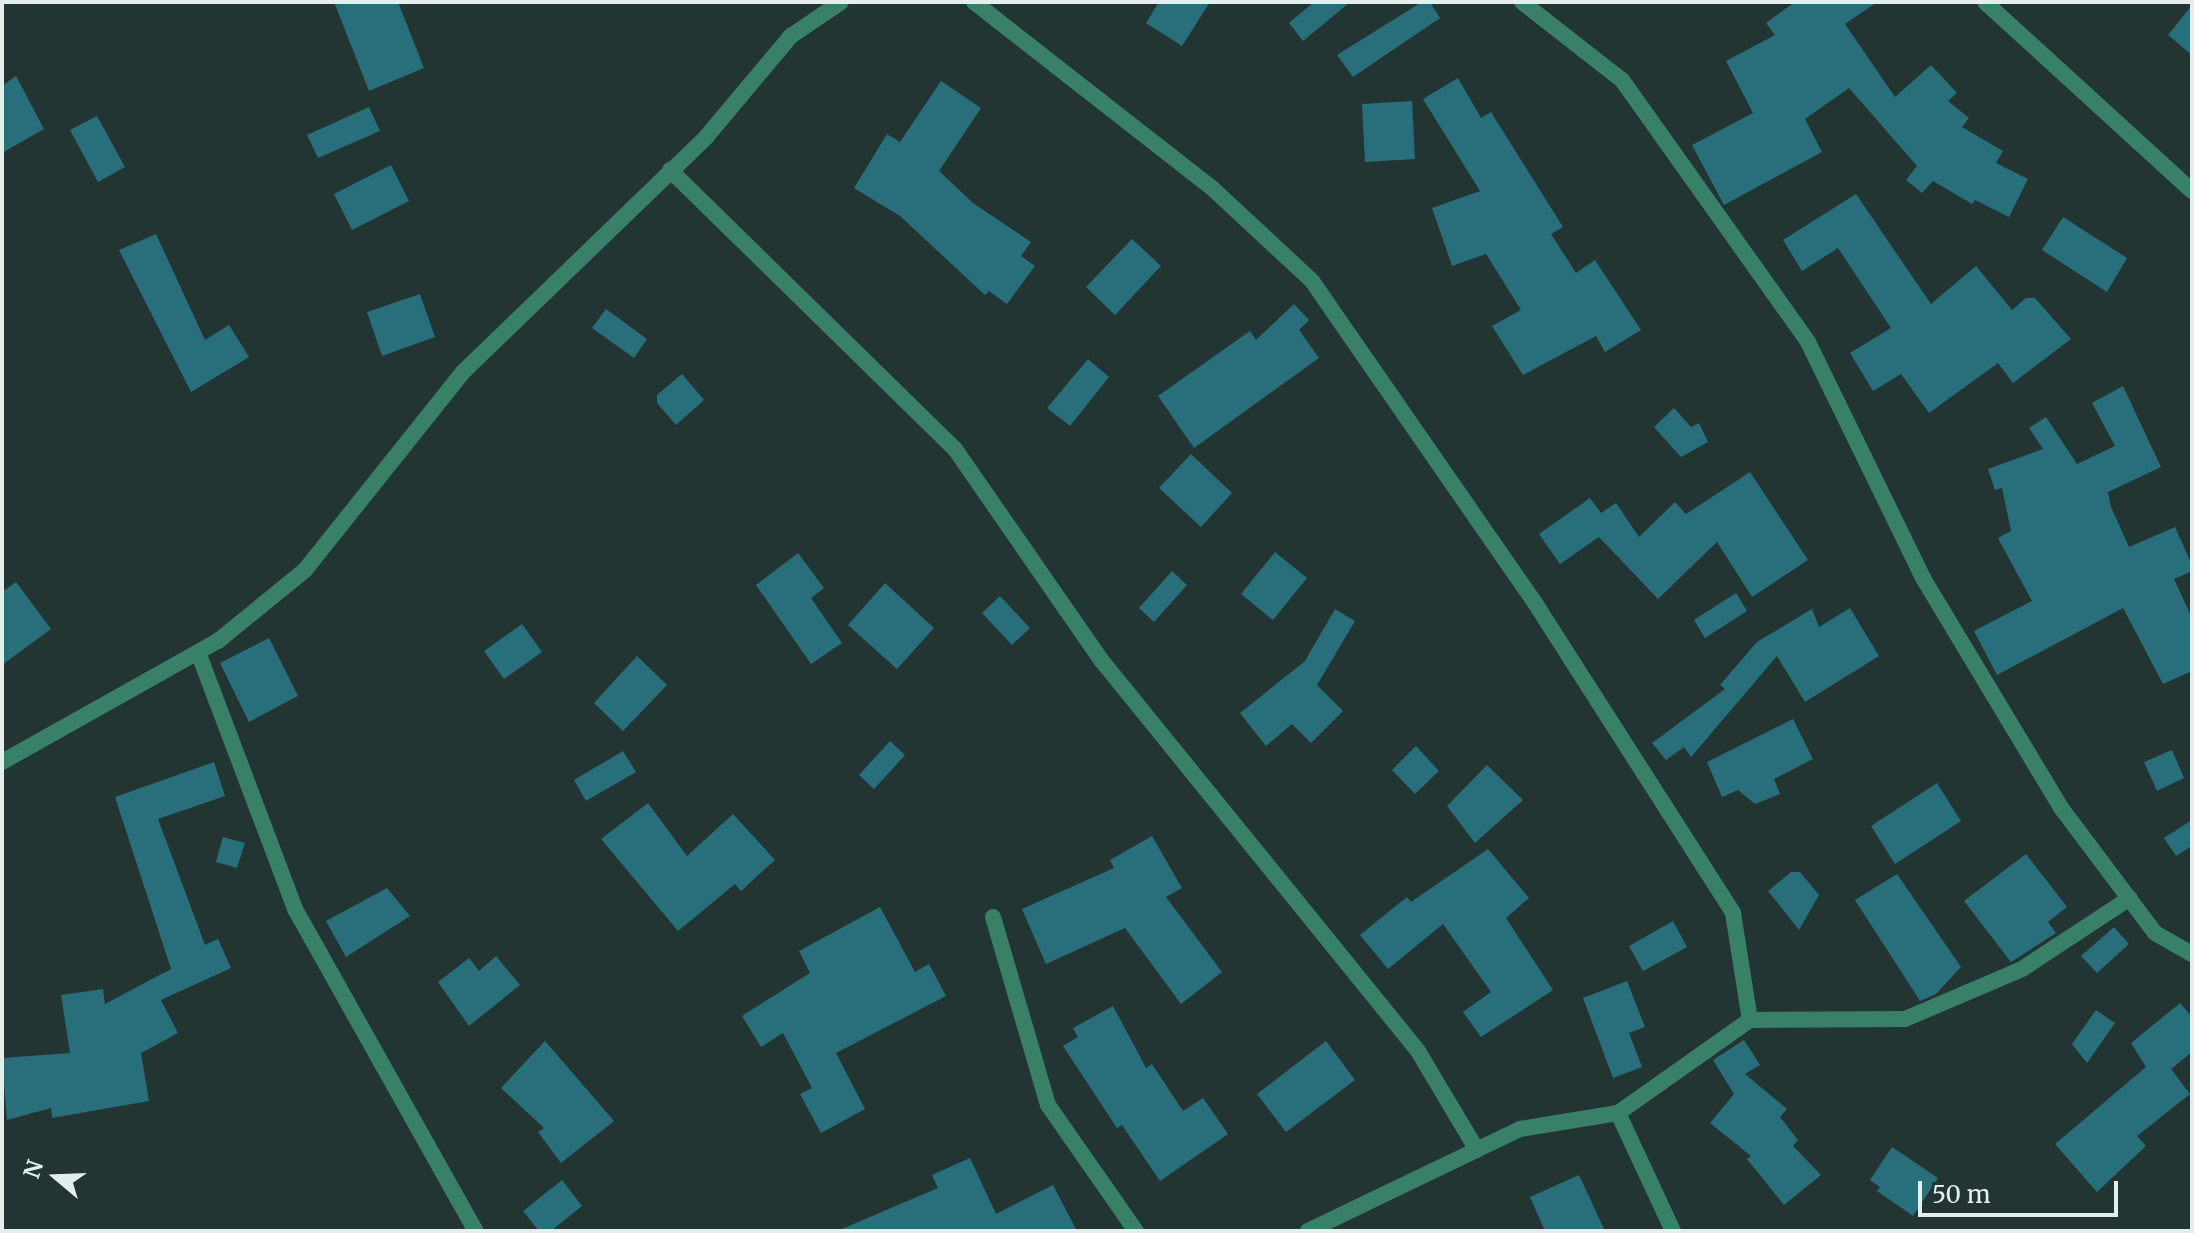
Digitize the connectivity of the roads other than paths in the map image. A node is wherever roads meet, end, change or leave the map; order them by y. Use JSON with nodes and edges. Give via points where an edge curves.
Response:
{"nodes":[{"id":1,"x":841,"y":2,"type":"edge"},
{"id":2,"x":974,"y":2,"type":"edge"},
{"id":3,"x":1522,"y":2,"type":"edge"},
{"id":4,"x":1985,"y":2,"type":"edge"},
{"id":5,"x":670,"y":170,"type":"junction"},
{"id":6,"x":2192,"y":191,"type":"edge"},
{"id":7,"x":198,"y":652,"type":"junction"},
{"id":8,"x":2,"y":762,"type":"edge"},
{"id":9,"x":2130,"y":898,"type":"junction"},
{"id":10,"x":993,"y":917,"type":"dead end"},
{"id":11,"x":2192,"y":954,"type":"edge"},
{"id":12,"x":1750,"y":1020,"type":"junction"},
{"id":13,"x":1618,"y":1113,"type":"junction"},
{"id":14,"x":1477,"y":1150,"type":"junction"},
{"id":15,"x":476,"y":1231,"type":"edge"},
{"id":16,"x":1136,"y":1231,"type":"edge"},
{"id":17,"x":1308,"y":1231,"type":"edge"},
{"id":18,"x":1673,"y":1231,"type":"edge"}],
"edges":[{"from":1,"to":5,"type":"street","via":[[791,36],[707,136]]},
{"from":2,"to":12,"type":"street","via":[[1212,188],[1312,281],[1535,603],[1733,913]]},
{"from":3,"to":9,"type":"street","via":[[1622,80],[1808,342],[1923,578],[2062,809]]},
{"from":4,"to":6,"type":"street"},
{"from":5,"to":7,"type":"street","via":[[462,373],[305,570]]},
{"from":5,"to":14,"type":"street","via":[[955,449],[1102,661],[1418,1051]]},
{"from":7,"to":8,"type":"street"},
{"from":7,"to":15,"type":"street","via":[[295,909]]},
{"from":9,"to":11,"type":"street","via":[[2155,933]]},
{"from":9,"to":12,"type":"street","via":[[2022,969],[1905,1019]]},
{"from":10,"to":16,"type":"street","via":[[1048,1105]]},
{"from":12,"to":13,"type":"street"},
{"from":13,"to":14,"type":"street","via":[[1520,1129]]},
{"from":13,"to":18,"type":"street"},
{"from":14,"to":17,"type":"street"}]}
